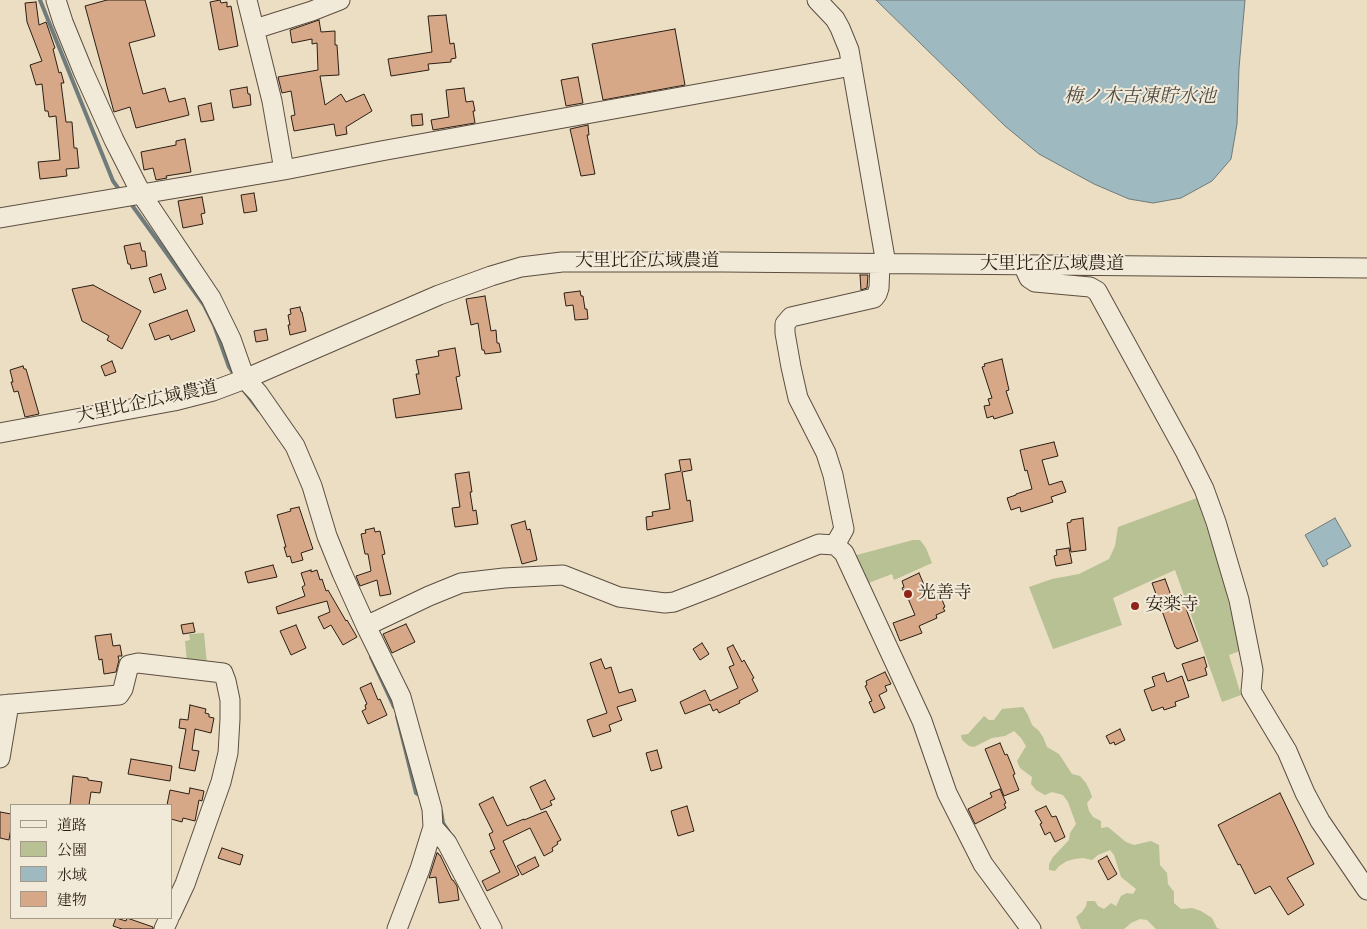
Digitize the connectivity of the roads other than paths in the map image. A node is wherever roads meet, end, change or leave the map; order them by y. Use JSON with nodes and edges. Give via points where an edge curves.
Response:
{"nodes":[{"id":1,"x":56,"y":0,"type":"edge"},
{"id":2,"x":247,"y":0,"type":"edge"},
{"id":3,"x":340,"y":0,"type":"edge"},
{"id":4,"x":817,"y":0,"type":"edge"},
{"id":5,"x":255,"y":29,"type":"junction"},
{"id":6,"x":852,"y":66,"type":"junction"},
{"id":7,"x":284,"y":170,"type":"junction"},
{"id":8,"x":142,"y":195,"type":"junction"},
{"id":9,"x":0,"y":218,"type":"edge"},
{"id":10,"x":883,"y":264,"type":"junction"},
{"id":11,"x":1023,"y":265,"type":"junction"},
{"id":12,"x":1367,"y":268,"type":"edge"},
{"id":13,"x":245,"y":379,"type":"junction"},
{"id":14,"x":0,"y":433,"type":"edge"},
{"id":15,"x":835,"y":545,"type":"junction"},
{"id":16,"x":366,"y":626,"type":"junction"},
{"id":17,"x":4,"y":704,"type":"edge"},
{"id":18,"x":0,"y":758,"type":"edge"},
{"id":19,"x":433,"y":827,"type":"junction"},
{"id":20,"x":1367,"y":890,"type":"edge"},
{"id":21,"x":172,"y":912,"type":"edge"},
{"id":22,"x":397,"y":929,"type":"edge"},
{"id":23,"x":492,"y":929,"type":"edge"},
{"id":24,"x":1031,"y":929,"type":"edge"}],
"edges":[{"from":1,"to":8,"type":"street","via":[[83,70]]},
{"from":2,"to":5,"type":"street"},
{"from":3,"to":5,"type":"street"},
{"from":4,"to":6,"type":"street","via":[[840,28]]},
{"from":5,"to":7,"type":"street"},
{"from":6,"to":7,"type":"street"},
{"from":6,"to":10,"type":"street"},
{"from":7,"to":8,"type":"street"},
{"from":8,"to":9,"type":"street"},
{"from":8,"to":13,"type":"street","via":[[211,298],[231,339]]},
{"from":10,"to":11,"type":"street","name":"大里比企広域農道"},
{"from":10,"to":13,"type":"street","name":"大里比企広域農道","via":[[562,262],[521,267],[439,295]]},
{"from":10,"to":15,"type":"street","via":[[874,298],[790,317],[785,324],[798,398],[826,453],[833,475],[844,529]]},
{"from":11,"to":12,"type":"street","name":"大里比企広域農道"},
{"from":11,"to":20,"type":"street","via":[[1029,278],[1035,282],[1090,286],[1097,291],[1204,489],[1239,600],[1253,670],[1252,691],[1287,751],[1320,821]]},
{"from":13,"to":14,"type":"street","name":"大里比企広域農道","via":[[174,401]]},
{"from":13,"to":16,"type":"street","via":[[295,446],[338,563]]},
{"from":15,"to":16,"type":"street","via":[[819,544],[674,602],[619,597],[563,575],[504,578],[461,583]]},
{"from":15,"to":24,"type":"street","via":[[844,552],[922,721],[947,794],[983,864]]},
{"from":16,"to":19,"type":"street","via":[[401,697],[432,809]]},
{"from":17,"to":18,"type":"street"},
{"from":17,"to":21,"type":"street","via":[[119,695],[129,665],[138,663],[223,673],[230,700],[228,753],[188,876]]},
{"from":19,"to":22,"type":"street"},
{"from":19,"to":23,"type":"street","via":[[447,843]]}]}
